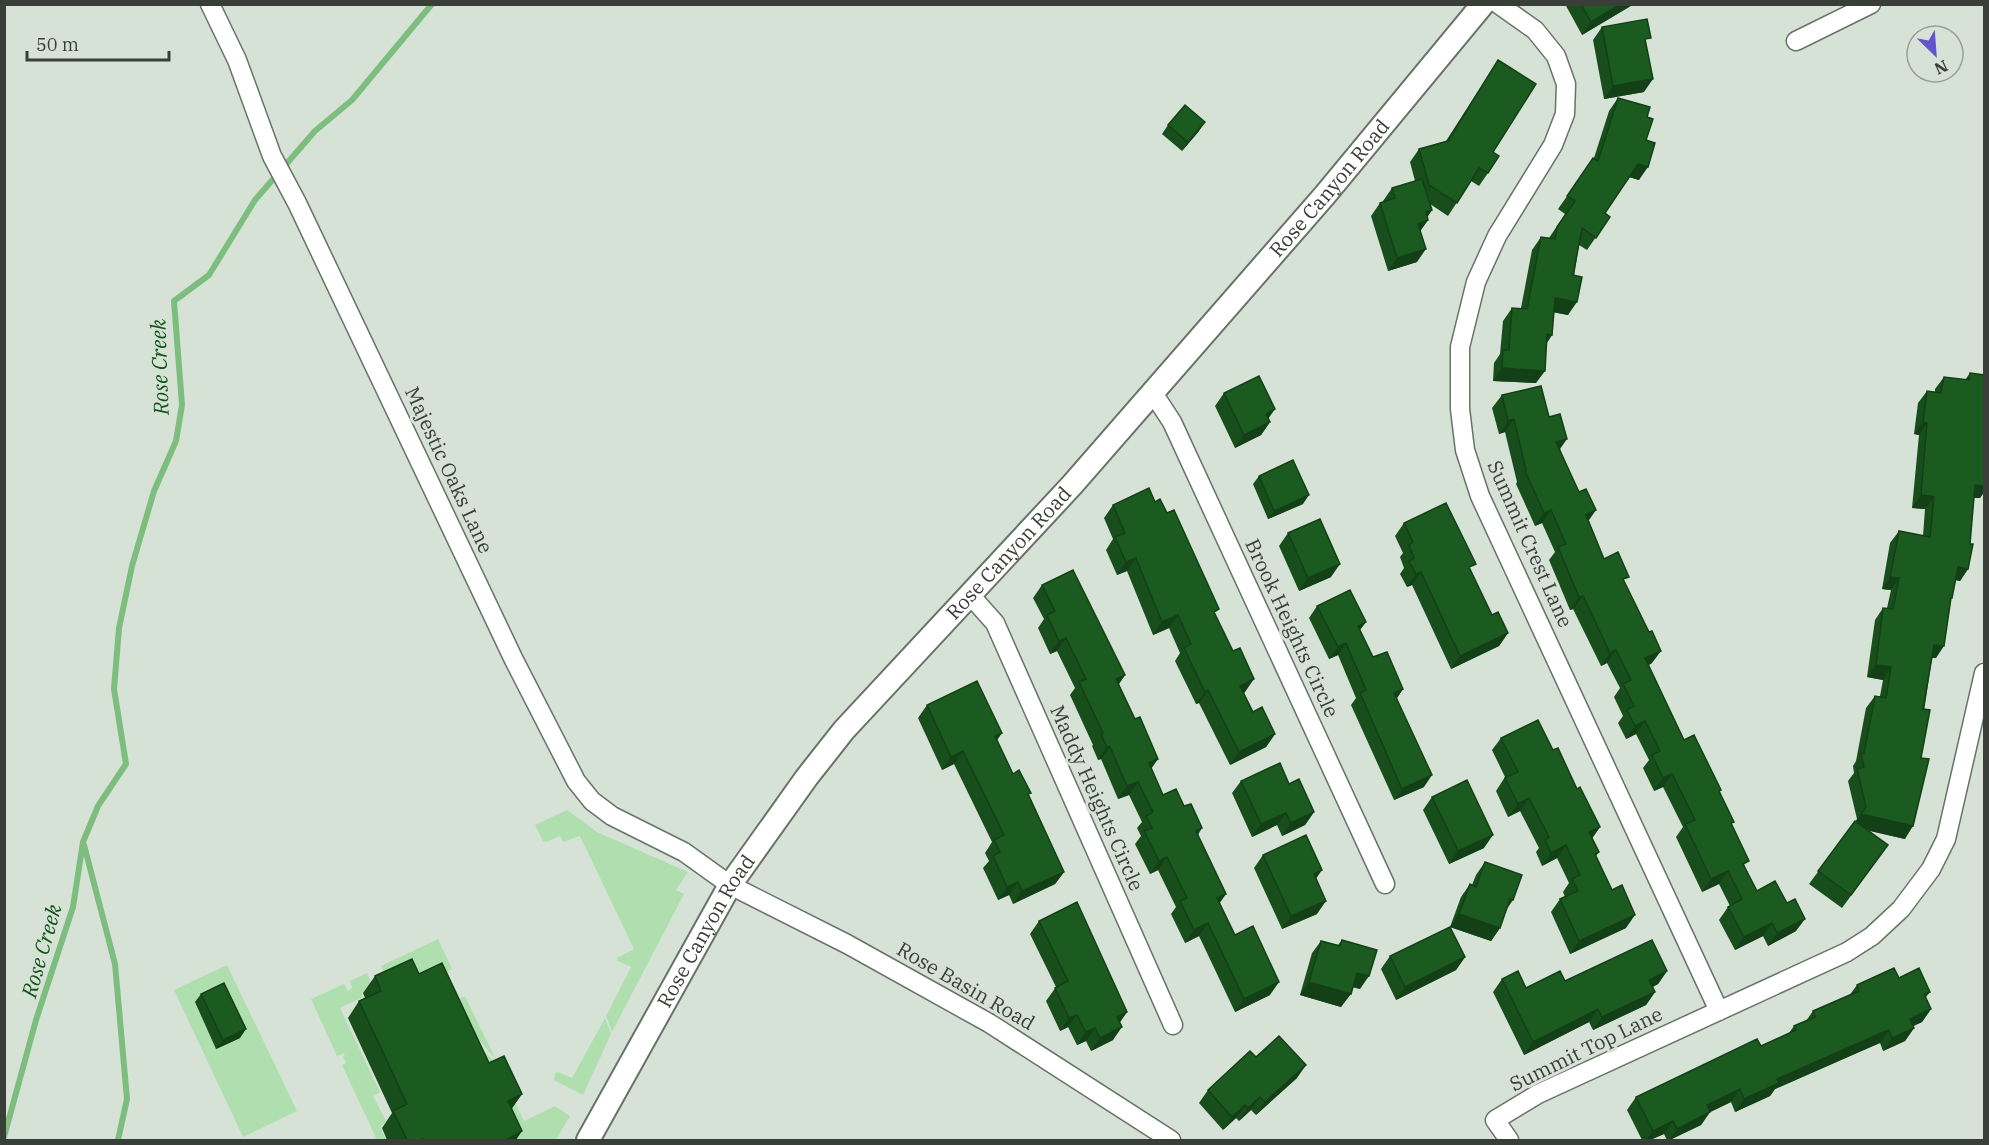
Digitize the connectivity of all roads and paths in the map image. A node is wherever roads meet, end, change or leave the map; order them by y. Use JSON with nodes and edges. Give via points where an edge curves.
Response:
{"nodes":[{"id":1,"x":210,"y":4,"type":"edge"},
{"id":2,"x":1483,"y":4,"type":"edge"},
{"id":3,"x":1497,"y":4,"type":"edge"},
{"id":4,"x":1871,"y":4,"type":"edge"},
{"id":5,"x":1796,"y":41,"type":"dead end"},
{"id":6,"x":1153,"y":393,"type":"junction"},
{"id":7,"x":970,"y":595,"type":"junction"},
{"id":8,"x":1984,"y":673,"type":"edge"},
{"id":9,"x":1386,"y":884,"type":"dead end"},
{"id":10,"x":730,"y":885,"type":"junction"},
{"id":11,"x":1719,"y":1011,"type":"junction"},
{"id":12,"x":1173,"y":1026,"type":"dead end"},
{"id":13,"x":588,"y":1140,"type":"edge"},
{"id":14,"x":1171,"y":1140,"type":"edge"},
{"id":15,"x":1509,"y":1140,"type":"edge"}],
"edges":[{"from":1,"to":10,"type":"street","name":"Majestic Oaks Lane","via":[[237,60],[272,156],[576,781],[592,801],[612,816],[684,852]]},
{"from":2,"to":6,"type":"street","name":"Rose Canyon Road","via":[[1325,195]]},
{"from":3,"to":11,"type":"street","name":"Summit Crest Lane","via":[[1535,30],[1556,56],[1566,84],[1565,114],[1553,145],[1497,236],[1476,282],[1460,347],[1460,409],[1465,450],[1480,496]]},
{"from":4,"to":5,"type":"street"},
{"from":6,"to":7,"type":"street","name":"Rose Canyon Road"},
{"from":6,"to":9,"type":"street","name":"Brook Heights Circle","via":[[1172,422]]},
{"from":7,"to":10,"type":"street","name":"Rose Canyon Road","via":[[844,730]]},
{"from":7,"to":12,"type":"street","name":"Maddy Heights Circle","via":[[995,623]]},
{"from":8,"to":11,"type":"street","via":[[1946,839],[1931,869],[1901,909],[1872,936],[1847,952]]},
{"from":10,"to":13,"type":"street","name":"Rose Canyon Road"},
{"from":10,"to":14,"type":"street","name":"Rose Basin Road","via":[[989,1023]]},
{"from":11,"to":15,"type":"street","name":"Summit Top Lane","via":[[1538,1094],[1495,1120]]}]}
